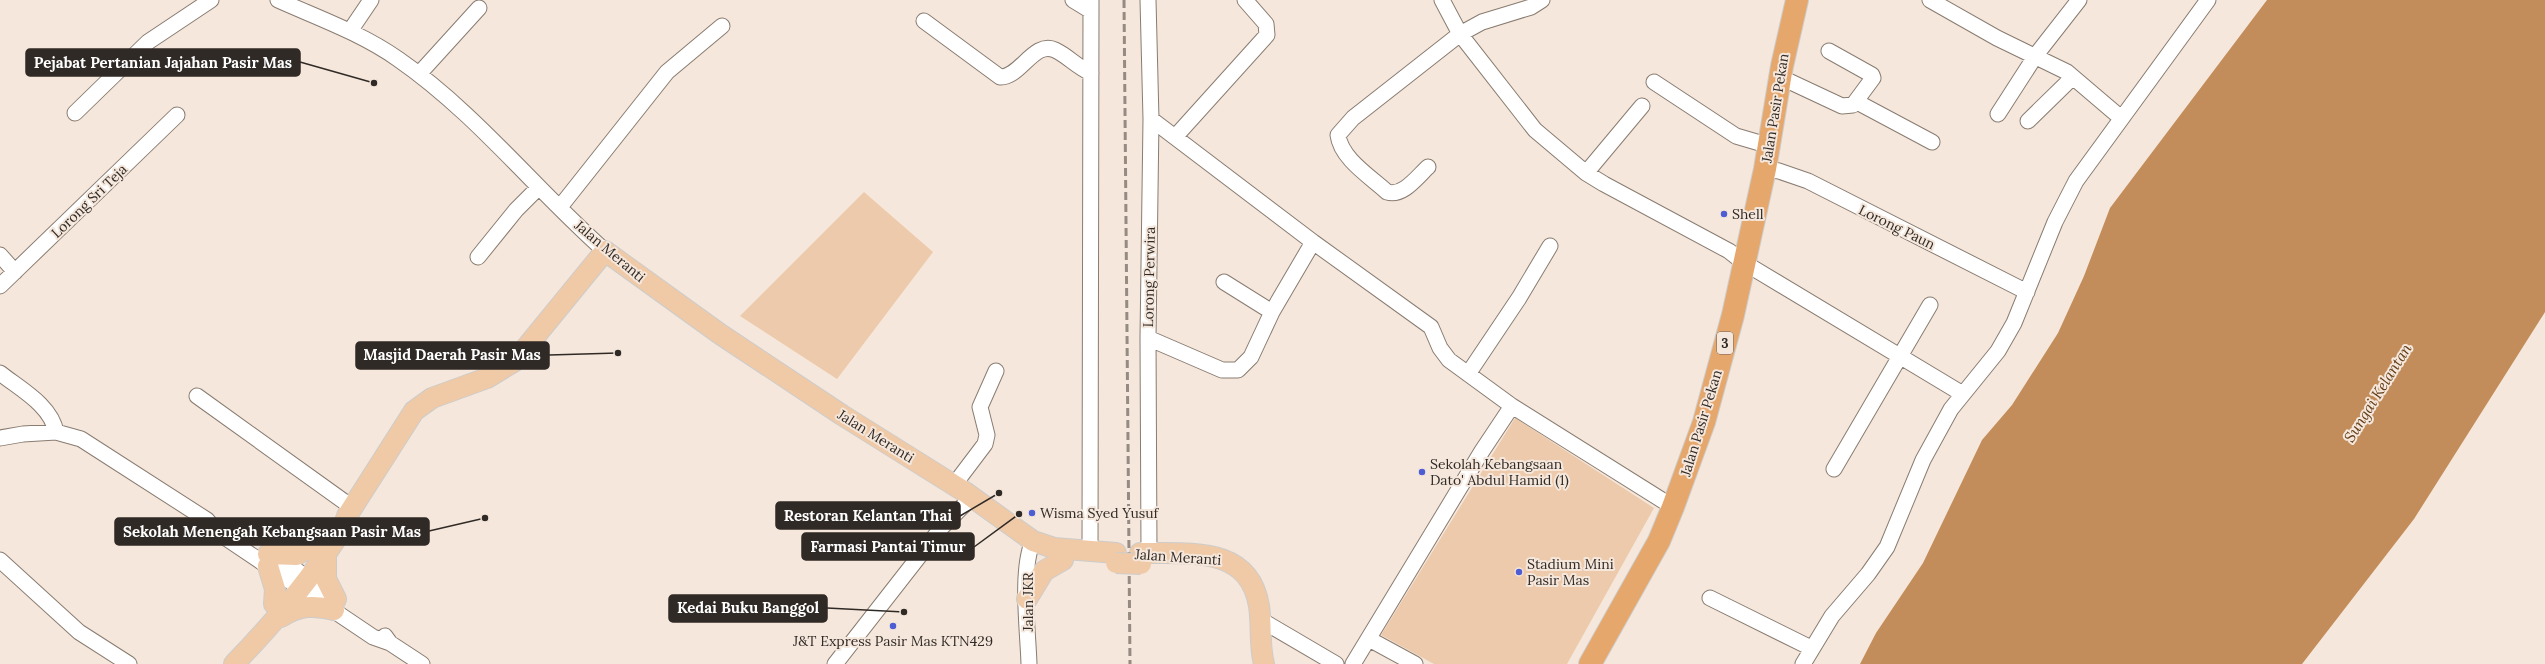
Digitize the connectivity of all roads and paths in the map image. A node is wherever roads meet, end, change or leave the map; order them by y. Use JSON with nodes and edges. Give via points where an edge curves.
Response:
{"nodes":[{"id":1,"x":211,"y":0,"type":"edge"},
{"id":2,"x":278,"y":0,"type":"edge"},
{"id":3,"x":371,"y":0,"type":"edge"},
{"id":4,"x":1073,"y":0,"type":"edge"},
{"id":5,"x":1148,"y":0,"type":"edge"},
{"id":6,"x":1245,"y":0,"type":"edge"},
{"id":7,"x":1442,"y":0,"type":"edge"},
{"id":8,"x":1542,"y":0,"type":"edge"},
{"id":9,"x":1797,"y":0,"type":"edge"},
{"id":10,"x":1930,"y":0,"type":"edge"},
{"id":11,"x":2078,"y":0,"type":"edge"},
{"id":12,"x":2208,"y":0,"type":"edge"},
{"id":13,"x":1091,"y":6,"type":"edge"},
{"id":14,"x":479,"y":8,"type":"dead end"},
{"id":15,"x":924,"y":21,"type":"dead end"},
{"id":16,"x":722,"y":26,"type":"dead end"},
{"id":17,"x":350,"y":31,"type":"junction"},
{"id":18,"x":1460,"y":34,"type":"junction"},
{"id":19,"x":1829,"y":51,"type":"dead end"},
{"id":20,"x":2036,"y":55,"type":"junction"},
{"id":21,"x":1091,"y":73,"type":"junction"},
{"id":22,"x":419,"y":74,"type":"junction"},
{"id":23,"x":1780,"y":77,"type":"junction"},
{"id":24,"x":2073,"y":77,"type":"junction"},
{"id":25,"x":1654,"y":82,"type":"dead end"},
{"id":26,"x":1857,"y":102,"type":"junction"},
{"id":27,"x":1642,"y":106,"type":"dead end"},
{"id":28,"x":75,"y":113,"type":"dead end"},
{"id":29,"x":1998,"y":114,"type":"dead end"},
{"id":30,"x":177,"y":115,"type":"dead end"},
{"id":31,"x":2121,"y":118,"type":"junction"},
{"id":32,"x":1151,"y":119,"type":"junction"},
{"id":33,"x":2028,"y":121,"type":"dead end"},
{"id":34,"x":1176,"y":137,"type":"junction"},
{"id":35,"x":1932,"y":142,"type":"dead end"},
{"id":36,"x":1770,"y":146,"type":"junction"},
{"id":37,"x":1428,"y":167,"type":"dead end"},
{"id":38,"x":1765,"y":169,"type":"junction"},
{"id":39,"x":1586,"y":173,"type":"junction"},
{"id":40,"x":539,"y":187,"type":"junction"},
{"id":41,"x":560,"y":207,"type":"junction"},
{"id":42,"x":1313,"y":242,"type":"junction"},
{"id":43,"x":1550,"y":246,"type":"dead end"},
{"id":44,"x":605,"y":251,"type":"junction"},
{"id":45,"x":0,"y":255,"type":"edge"},
{"id":46,"x":478,"y":257,"type":"dead end"},
{"id":47,"x":1743,"y":262,"type":"junction"},
{"id":48,"x":15,"y":272,"type":"junction"},
{"id":49,"x":1224,"y":282,"type":"dead end"},
{"id":50,"x":0,"y":286,"type":"edge"},
{"id":51,"x":2027,"y":292,"type":"junction"},
{"id":52,"x":1930,"y":305,"type":"dead end"},
{"id":53,"x":1272,"y":312,"type":"junction"},
{"id":54,"x":1148,"y":338,"type":"junction"},
{"id":55,"x":1899,"y":356,"type":"junction"},
{"id":56,"x":996,"y":371,"type":"dead end"},
{"id":57,"x":0,"y":373,"type":"edge"},
{"id":58,"x":1468,"y":374,"type":"junction"},
{"id":59,"x":1961,"y":393,"type":"junction"},
{"id":60,"x":197,"y":396,"type":"dead end"},
{"id":61,"x":1512,"y":406,"type":"junction"},
{"id":62,"x":56,"y":432,"type":"junction"},
{"id":63,"x":0,"y":438,"type":"edge"},
{"id":64,"x":1834,"y":469,"type":"dead end"},
{"id":65,"x":962,"y":494,"type":"junction"},
{"id":66,"x":1673,"y":507,"type":"junction"},
{"id":67,"x":350,"y":512,"type":"junction"},
{"id":68,"x":326,"y":546,"type":"junction"},
{"id":69,"x":1031,"y":547,"type":"junction"},
{"id":70,"x":1090,"y":552,"type":"junction"},
{"id":71,"x":1144,"y":557,"type":"junction"},
{"id":72,"x":1116,"y":558,"type":"junction"},
{"id":73,"x":0,"y":560,"type":"edge"},
{"id":74,"x":268,"y":560,"type":"junction"},
{"id":75,"x":1063,"y":560,"type":"junction"},
{"id":76,"x":1231,"y":569,"type":"junction"},
{"id":77,"x":300,"y":580,"type":"junction"},
{"id":78,"x":1710,"y":598,"type":"dead end"},
{"id":79,"x":1027,"y":599,"type":"junction"},
{"id":80,"x":335,"y":604,"type":"junction"},
{"id":81,"x":275,"y":612,"type":"junction"},
{"id":82,"x":1261,"y":620,"type":"junction"},
{"id":83,"x":1369,"y":639,"type":"junction"},
{"id":84,"x":1811,"y":648,"type":"junction"},
{"id":85,"x":400,"y":659,"type":"edge"},
{"id":86,"x":129,"y":664,"type":"edge"},
{"id":87,"x":222,"y":664,"type":"edge"},
{"id":88,"x":234,"y":664,"type":"edge"},
{"id":89,"x":422,"y":664,"type":"edge"},
{"id":90,"x":835,"y":664,"type":"edge"},
{"id":91,"x":1030,"y":664,"type":"edge"},
{"id":92,"x":1250,"y":664,"type":"edge"},
{"id":93,"x":1264,"y":664,"type":"edge"},
{"id":94,"x":1336,"y":664,"type":"edge"},
{"id":95,"x":1353,"y":664,"type":"edge"},
{"id":96,"x":1415,"y":664,"type":"edge"},
{"id":97,"x":1590,"y":664,"type":"edge"},
{"id":98,"x":1803,"y":664,"type":"edge"}],
"edges":[{"from":1,"to":28,"type":"street","via":[[148,42]]},
{"from":2,"to":17,"type":"street","name":"Jalan Meranti"},
{"from":3,"to":17,"type":"street"},
{"from":4,"to":13,"type":"street"},
{"from":5,"to":32,"type":"street","name":"Lorong Perwira"},
{"from":6,"to":34,"type":"street","via":[[1262,18],[1267,35]]},
{"from":7,"to":18,"type":"street"},
{"from":8,"to":18,"type":"street","via":[[1531,7],[1482,22]]},
{"from":9,"to":23,"type":"highway","name":"Jalan Pasir Pekan","number":"3"},
{"from":10,"to":20,"type":"street","via":[[1997,38]]},
{"from":11,"to":20,"type":"street"},
{"from":12,"to":31,"type":"street"},
{"from":13,"to":21,"type":"street"},
{"from":14,"to":22,"type":"street"},
{"from":15,"to":21,"type":"street","via":[[1000,77],[1010,76],[1035,54],[1047,48]]},
{"from":16,"to":41,"type":"street","via":[[667,72]]},
{"from":17,"to":22,"type":"street","name":"Jalan Meranti"},
{"from":18,"to":37,"type":"street","via":[[1354,118],[1338,135],[1339,144],[1345,153],[1387,192],[1402,191]]},
{"from":18,"to":39,"type":"street","via":[[1530,125]]},
{"from":19,"to":26,"type":"street","via":[[1872,75],[1873,78]]},
{"from":20,"to":24,"type":"street"},
{"from":20,"to":29,"type":"street"},
{"from":21,"to":70,"type":"street"},
{"from":22,"to":40,"type":"street","name":"Jalan Meranti","via":[[451,99]]},
{"from":23,"to":26,"type":"street","via":[[1842,106],[1849,107]]},
{"from":23,"to":36,"type":"highway","name":"Jalan Pasir Pekan","number":"3"},
{"from":24,"to":31,"type":"street"},
{"from":24,"to":33,"type":"street"},
{"from":25,"to":36,"type":"street","via":[[1736,136]]},
{"from":26,"to":35,"type":"street"},
{"from":27,"to":39,"type":"street"},
{"from":30,"to":48,"type":"street","name":"Lorong Sri Teja"},
{"from":31,"to":51,"type":"street","via":[[2065,199]]},
{"from":32,"to":34,"type":"street"},
{"from":32,"to":54,"type":"street","name":"Lorong Perwira"},
{"from":34,"to":42,"type":"street"},
{"from":36,"to":38,"type":"highway","name":"Jalan Pasir Pekan","number":"3"},
{"from":38,"to":47,"type":"highway","name":"Jalan Pasir Pekan","number":"3"},
{"from":38,"to":51,"type":"street","name":"Lorong Paun","via":[[1808,181]]},
{"from":39,"to":47,"type":"street","via":[[1729,251]]},
{"from":40,"to":41,"type":"street","name":"Jalan Meranti"},
{"from":40,"to":46,"type":"street","via":[[516,210]]},
{"from":41,"to":44,"type":"street","name":"Jalan Meranti"},
{"from":42,"to":53,"type":"street"},
{"from":42,"to":58,"type":"street","via":[[1431,326],[1443,354]]},
{"from":43,"to":58,"type":"street","via":[[1520,298]]},
{"from":44,"to":65,"type":"main road","name":"Jalan Meranti","via":[[720,334]]},
{"from":44,"to":67,"type":"main road","via":[[515,361],[487,378],[432,398],[414,411]]},
{"from":45,"to":48,"type":"street"},
{"from":47,"to":55,"type":"street"},
{"from":47,"to":66,"type":"highway","name":"Jalan Pasir Pekan","number":"3","via":[[1733,315],[1704,422]]},
{"from":48,"to":50,"type":"street","name":"Lorong Sri Teja"},
{"from":49,"to":53,"type":"street"},
{"from":51,"to":59,"type":"street","via":[[1998,351],[1981,374]]},
{"from":52,"to":55,"type":"street"},
{"from":53,"to":54,"type":"street","via":[[1251,358],[1238,370],[1222,370]]},
{"from":54,"to":71,"type":"street","name":"Lorong Perwira"},
{"from":55,"to":59,"type":"street"},
{"from":55,"to":64,"type":"street"},
{"from":56,"to":65,"type":"street","via":[[980,407],[987,435],[985,444]]},
{"from":57,"to":62,"type":"street","via":[[38,403],[52,420]]},
{"from":58,"to":61,"type":"street"},
{"from":59,"to":84,"type":"street","via":[[1923,460],[1887,546],[1868,574],[1832,616]]},
{"from":60,"to":67,"type":"street"},
{"from":61,"to":66,"type":"street"},
{"from":61,"to":83,"type":"street","via":[[1482,450]]},
{"from":62,"to":63,"type":"street"},
{"from":62,"to":74,"type":"street","via":[[81,439],[100,450],[208,520],[217,532]]},
{"from":65,"to":69,"type":"main road","name":"Jalan Meranti"},
{"from":65,"to":90,"type":"street","via":[[942,527]]},
{"from":66,"to":97,"type":"highway","name":"Jalan Pasir Pekan","number":"3","via":[[1655,547]]},
{"from":67,"to":68,"type":"main road","via":[[336,525]]},
{"from":68,"to":74,"type":"main road"},
{"from":68,"to":77,"type":"main road"},
{"from":68,"to":80,"type":"main road","via":[[326,579]]},
{"from":69,"to":70,"type":"main road","name":"Jalan Meranti"},
{"from":69,"to":75,"type":"main road","name":"Jalan Meranti","via":[[1050,559]]},
{"from":69,"to":79,"type":"street","name":"Jalan JKR"},
{"from":70,"to":72,"type":"main road","name":"Jalan Meranti"},
{"from":71,"to":72,"type":"main road","name":"Jalan Meranti","bridge":true},
{"from":71,"to":76,"type":"main road","name":"Jalan Meranti","via":[[1215,569]]},
{"from":72,"to":75,"type":"main road","name":"Jalan Meranti"},
{"from":73,"to":86,"type":"street","via":[[79,632]]},
{"from":74,"to":77,"type":"street"},
{"from":74,"to":81,"type":"main road","via":[[274,580]]},
{"from":75,"to":79,"type":"main road","via":[[1044,571]]},
{"from":76,"to":82,"type":"main road","name":"Jalan Meranti","via":[[1246,575],[1254,588]]},
{"from":76,"to":92,"type":"main road","name":"Jalan Meranti","via":[[1249,605]]},
{"from":77,"to":80,"type":"street"},
{"from":77,"to":81,"type":"main road"},
{"from":78,"to":84,"type":"street"},
{"from":79,"to":91,"type":"street","name":"Jalan JKR"},
{"from":80,"to":81,"type":"main road","via":[[302,606]]},
{"from":80,"to":85,"type":"street","via":[[373,637],[390,643]]},
{"from":81,"to":87,"type":"main road"},
{"from":81,"to":88,"type":"main road"},
{"from":82,"to":93,"type":"main road","name":"Jalan Meranti"},
{"from":82,"to":94,"type":"street"},
{"from":83,"to":95,"type":"street"},
{"from":83,"to":96,"type":"street"},
{"from":84,"to":98,"type":"street"},
{"from":85,"to":89,"type":"street"}]}
